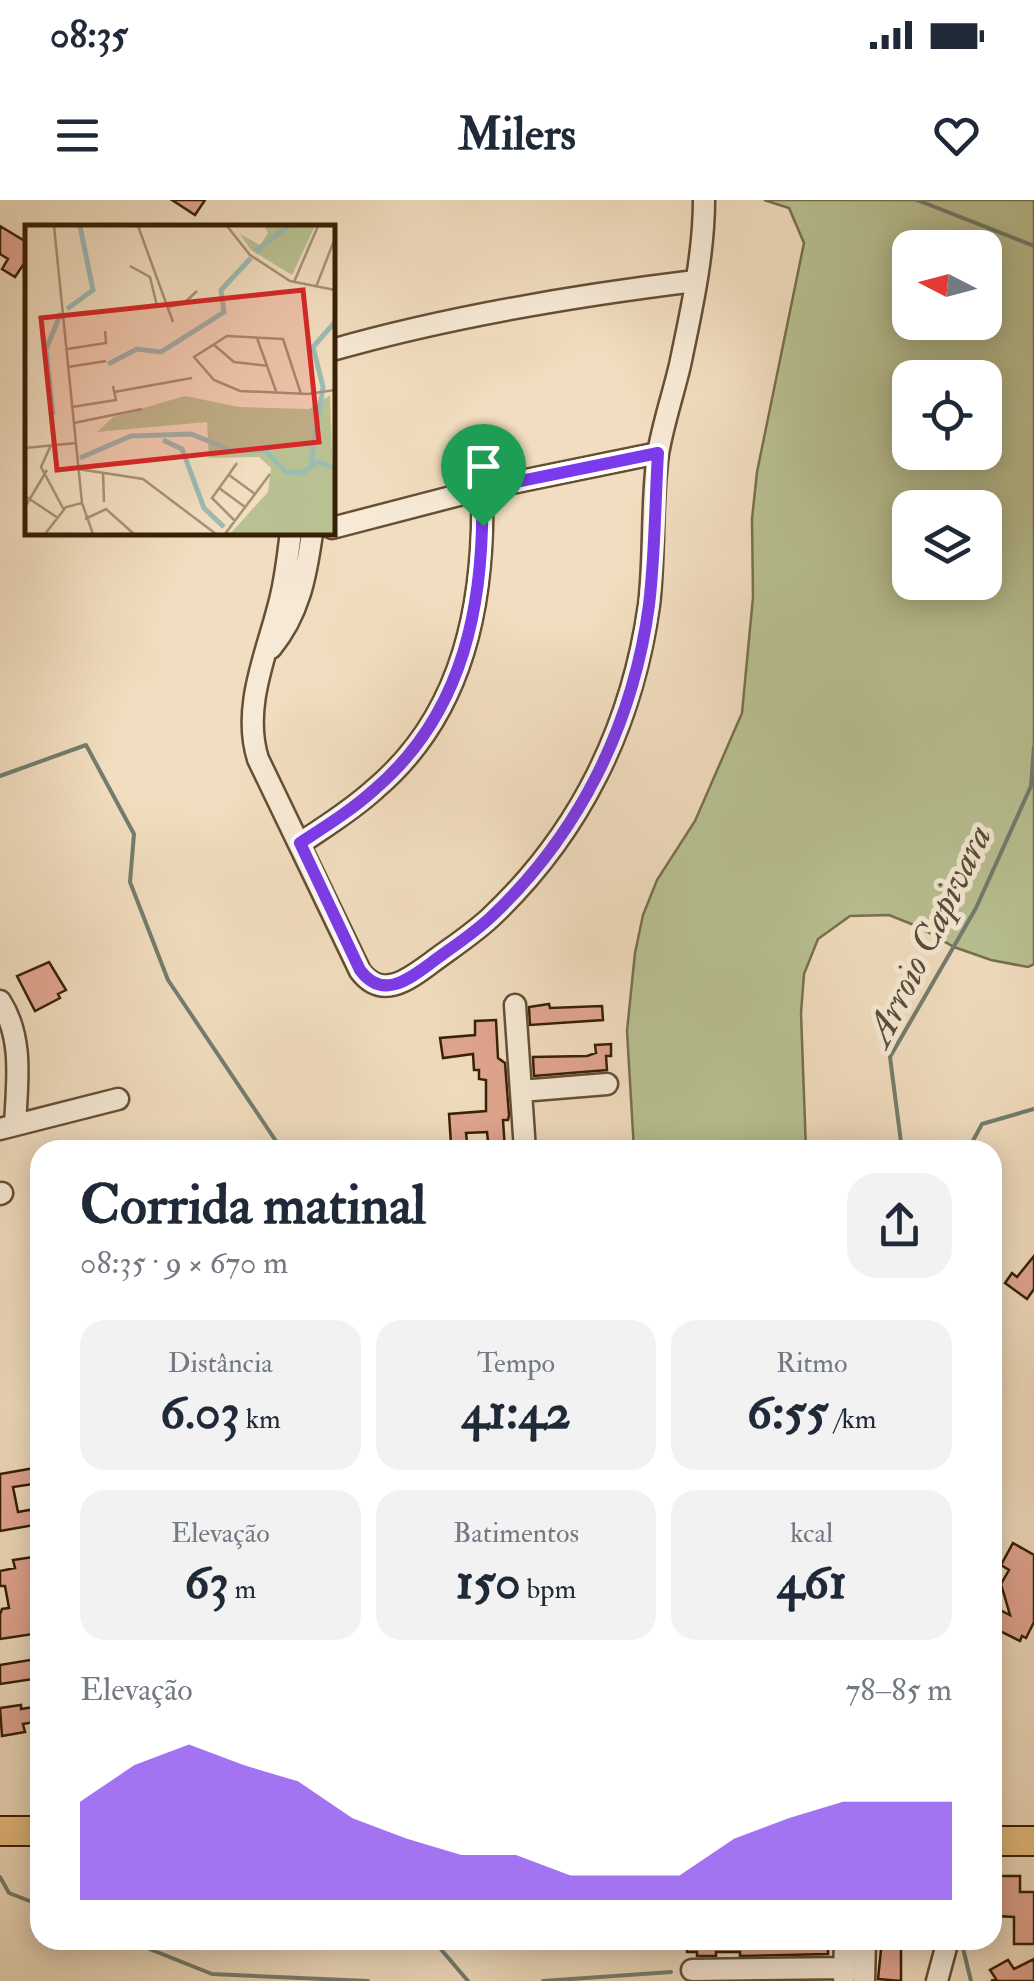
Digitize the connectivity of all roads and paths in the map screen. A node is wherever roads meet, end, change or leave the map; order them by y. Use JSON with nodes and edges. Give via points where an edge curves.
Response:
{"nodes":[{"id":1,"x":704,"y":200,"type":"edge"},
{"id":2,"x":695,"y":281,"type":"junction"},
{"id":3,"x":335,"y":349,"type":"edge"},
{"id":4,"x":658,"y":453,"type":"junction"},
{"id":5,"x":482,"y":489,"type":"junction"},
{"id":6,"x":335,"y":527,"type":"edge"},
{"id":7,"x":314,"y":535,"type":"edge"},
{"id":8,"x":290,"y":536,"type":"edge"},
{"id":9,"x":267,"y":654,"type":"junction"},
{"id":10,"x":300,"y":843,"type":"junction"},
{"id":11,"x":0,"y":1001,"type":"edge"},
{"id":12,"x":515,"y":1005,"type":"dead end"},
{"id":13,"x":607,"y":1084,"type":"dead end"},
{"id":14,"x":521,"y":1091,"type":"junction"},
{"id":15,"x":118,"y":1100,"type":"dead end"},
{"id":16,"x":7,"y":1127,"type":"edge"},
{"id":17,"x":524,"y":1140,"type":"edge"},
{"id":18,"x":0,"y":1831,"type":"edge"},
{"id":19,"x":30,"y":1831,"type":"edge"},
{"id":20,"x":1002,"y":1840,"type":"edge"},
{"id":21,"x":1034,"y":1841,"type":"edge"},
{"id":22,"x":865,"y":1950,"type":"edge"},
{"id":23,"x":945,"y":1950,"type":"edge"},
{"id":24,"x":692,"y":1970,"type":"dead end"},
{"id":25,"x":844,"y":1974,"type":"edge"},
{"id":26,"x":732,"y":1975,"type":"edge"},
{"id":27,"x":864,"y":1981,"type":"edge"},
{"id":28,"x":937,"y":1981,"type":"edge"}],
"edges":[{"from":1,"to":2,"type":"street"},
{"from":2,"to":3,"type":"street","via":[[501,309]]},
{"from":2,"to":4,"type":"street"},
{"from":4,"to":5,"type":"street"},
{"from":4,"to":10,"type":"street","via":[[648,605],[630,696],[597,780],[542,864],[489,920],[411,978],[382,986],[360,970]]},
{"from":5,"to":6,"type":"street"},
{"from":5,"to":10,"type":"street","via":[[473,626],[454,678],[409,752],[378,788]]},
{"from":7,"to":9,"type":"street","via":[[296,607]]},
{"from":8,"to":9,"type":"street"},
{"from":9,"to":10,"type":"street","via":[[253,703],[252,740]]},
{"from":11,"to":16,"type":"street","via":[[16,1042]]},
{"from":12,"to":14,"type":"street"},
{"from":13,"to":14,"type":"street"},
{"from":14,"to":17,"type":"street"},
{"from":15,"to":16,"type":"street"},
{"from":18,"to":19,"type":"main road"},
{"from":20,"to":21,"type":"main road"},
{"from":22,"to":27,"type":"street"},
{"from":23,"to":28,"type":"street"},
{"from":24,"to":26,"type":"street"},
{"from":25,"to":26,"type":"street"}]}
